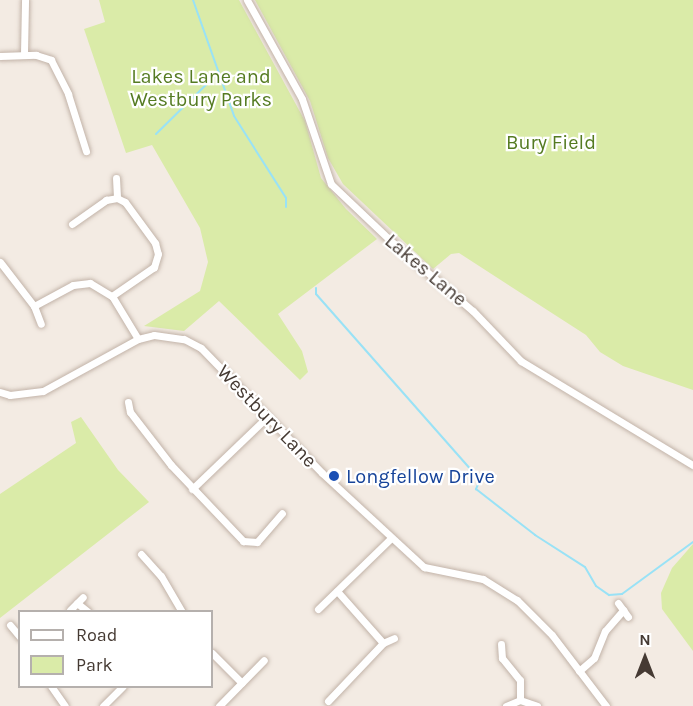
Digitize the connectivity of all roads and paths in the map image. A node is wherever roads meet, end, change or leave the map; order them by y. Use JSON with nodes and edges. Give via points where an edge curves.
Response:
{"nodes":[{"id":1,"x":26,"y":0,"type":"edge"},
{"id":2,"x":247,"y":0,"type":"edge"},
{"id":3,"x":24,"y":54,"type":"junction"},
{"id":4,"x":0,"y":56,"type":"edge"},
{"id":5,"x":86,"y":151,"type":"dead end"},
{"id":6,"x":116,"y":178,"type":"dead end"},
{"id":7,"x":117,"y":198,"type":"junction"},
{"id":8,"x":72,"y":224,"type":"dead end"},
{"id":9,"x":0,"y":262,"type":"edge"},
{"id":10,"x":112,"y":296,"type":"junction"},
{"id":11,"x":34,"y":306,"type":"junction"},
{"id":12,"x":41,"y":324,"type":"dead end"},
{"id":13,"x":138,"y":339,"type":"junction"},
{"id":14,"x":0,"y":392,"type":"edge"},
{"id":15,"x":128,"y":402,"type":"dead end"},
{"id":16,"x":267,"y":417,"type":"junction"},
{"id":17,"x":693,"y":465,"type":"edge"},
{"id":18,"x":192,"y":489,"type":"junction"},
{"id":19,"x":282,"y":513,"type":"dead end"},
{"id":20,"x":391,"y":538,"type":"junction"},
{"id":21,"x":141,"y":554,"type":"dead end"},
{"id":22,"x":337,"y":591,"type":"junction"},
{"id":23,"x":618,"y":603,"type":"dead end"},
{"id":24,"x":318,"y":609,"type":"dead end"},
{"id":25,"x":70,"y":610,"type":"dead end"},
{"id":26,"x":87,"y":610,"type":"edge"},
{"id":27,"x":181,"y":610,"type":"edge"},
{"id":28,"x":10,"y":626,"type":"dead end"},
{"id":29,"x":18,"y":634,"type":"edge"},
{"id":30,"x":394,"y":638,"type":"dead end"},
{"id":31,"x":383,"y":643,"type":"junction"},
{"id":32,"x":501,"y":644,"type":"dead end"},
{"id":33,"x":213,"y":654,"type":"edge"},
{"id":34,"x":264,"y":660,"type":"dead end"},
{"id":35,"x":579,"y":671,"type":"junction"},
{"id":36,"x":242,"y":683,"type":"junction"},
{"id":37,"x":52,"y":688,"type":"edge"},
{"id":38,"x":122,"y":688,"type":"edge"},
{"id":39,"x":520,"y":700,"type":"junction"},
{"id":40,"x":328,"y":701,"type":"dead end"},
{"id":41,"x":65,"y":706,"type":"edge"},
{"id":42,"x":103,"y":706,"type":"edge"},
{"id":43,"x":219,"y":706,"type":"edge"},
{"id":44,"x":506,"y":706,"type":"edge"},
{"id":45,"x":537,"y":706,"type":"edge"},
{"id":46,"x":606,"y":706,"type":"edge"}],
"edges":[{"from":1,"to":3,"type":"street"},
{"from":2,"to":17,"type":"street","name":"Lakes Lane","via":[[302,99],[331,184],[473,311],[521,361]]},
{"from":3,"to":4,"type":"street"},
{"from":3,"to":5,"type":"street","via":[[51,60],[60,74]]},
{"from":6,"to":7,"type":"street"},
{"from":7,"to":8,"type":"street","via":[[106,200]]},
{"from":7,"to":10,"type":"street","via":[[125,202],[155,243],[158,254],[154,267]]},
{"from":9,"to":11,"type":"street"},
{"from":10,"to":11,"type":"street","via":[[82,282]]},
{"from":10,"to":13,"type":"street"},
{"from":11,"to":12,"type":"street"},
{"from":13,"to":14,"type":"street","name":"Westbury Lane","via":[[43,391],[10,395]]},
{"from":13,"to":16,"type":"street","name":"Westbury Lane","via":[[154,335],[184,339],[201,348],[260,405]]},
{"from":15,"to":18,"type":"street","via":[[130,412]]},
{"from":16,"to":18,"type":"street"},
{"from":16,"to":20,"type":"street","name":"Westbury Lane"},
{"from":18,"to":19,"type":"street","via":[[250,545],[275,525]]},
{"from":20,"to":22,"type":"street"},
{"from":20,"to":35,"type":"street","name":"Westbury Lane","via":[[424,567],[483,579],[518,600]]},
{"from":21,"to":27,"type":"street","via":[[150,557]]},
{"from":22,"to":24,"type":"street"},
{"from":22,"to":31,"type":"street"},
{"from":23,"to":35,"type":"street","via":[[626,614],[605,632],[594,658]]},
{"from":25,"to":26,"type":"street","via":[[80,600]]},
{"from":28,"to":29,"type":"street"},
{"from":30,"to":31,"type":"street"},
{"from":31,"to":40,"type":"street"},
{"from":32,"to":39,"type":"street","via":[[502,657],[520,680]]},
{"from":33,"to":36,"type":"street"},
{"from":34,"to":36,"type":"street"},
{"from":35,"to":46,"type":"street","name":"Westbury Lane"},
{"from":36,"to":43,"type":"street"},
{"from":37,"to":41,"type":"street"},
{"from":38,"to":42,"type":"street"},
{"from":39,"to":44,"type":"street"},
{"from":39,"to":45,"type":"street"}]}
